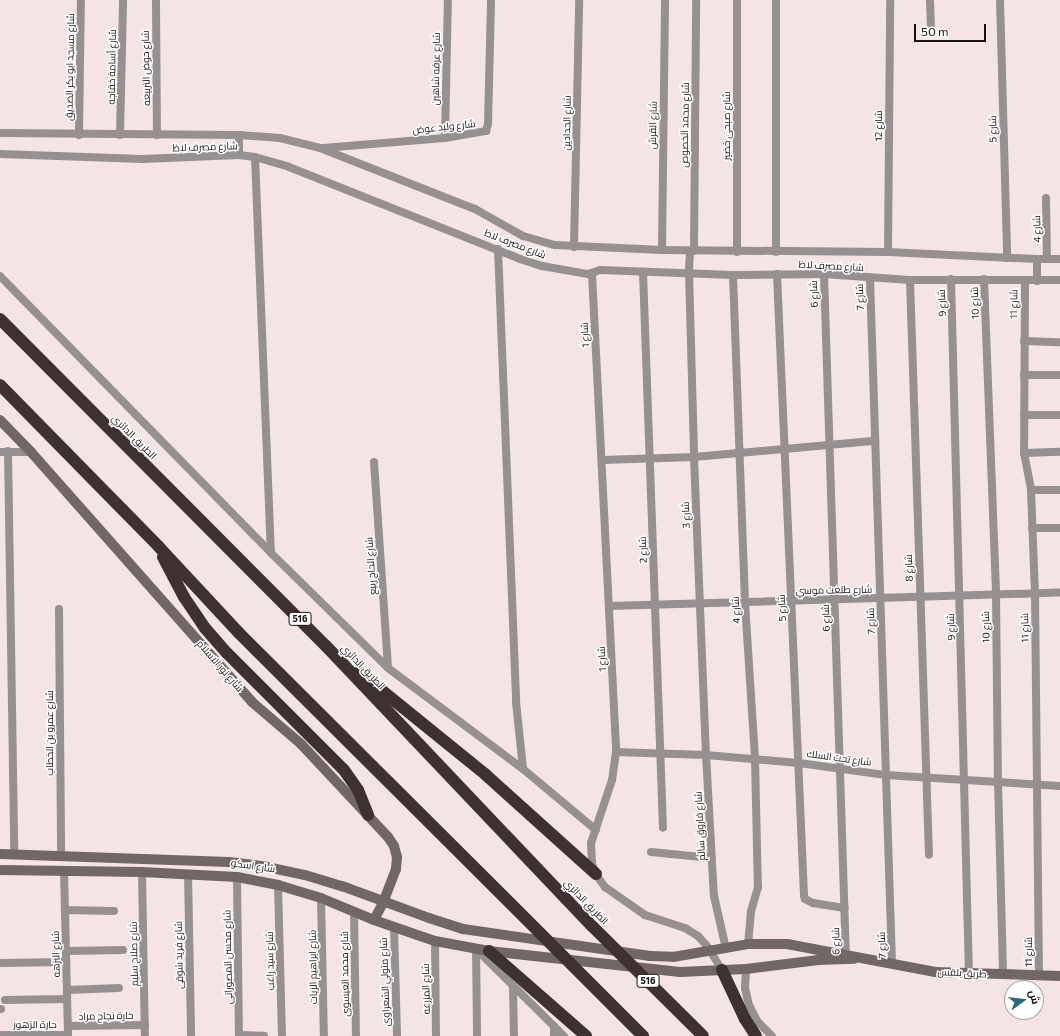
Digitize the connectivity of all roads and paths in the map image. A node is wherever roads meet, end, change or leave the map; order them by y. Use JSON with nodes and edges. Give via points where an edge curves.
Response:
{"nodes":[{"id":1,"x":81,"y":0,"type":"edge"},
{"id":2,"x":123,"y":0,"type":"edge"},
{"id":3,"x":156,"y":0,"type":"edge"},
{"id":4,"x":448,"y":0,"type":"edge"},
{"id":5,"x":491,"y":0,"type":"edge"},
{"id":6,"x":579,"y":0,"type":"edge"},
{"id":7,"x":665,"y":0,"type":"edge"},
{"id":8,"x":696,"y":0,"type":"edge"},
{"id":9,"x":737,"y":0,"type":"edge"},
{"id":10,"x":776,"y":0,"type":"edge"},
{"id":11,"x":890,"y":0,"type":"edge"},
{"id":12,"x":930,"y":0,"type":"edge"},
{"id":13,"x":1000,"y":0,"type":"edge"},
{"id":14,"x":931,"y":25,"type":"dead end"},
{"id":15,"x":0,"y":133,"type":"edge"},
{"id":16,"x":79,"y":135,"type":"junction"},
{"id":17,"x":120,"y":135,"type":"junction"},
{"id":18,"x":239,"y":135,"type":"junction"},
{"id":19,"x":157,"y":136,"type":"junction"},
{"id":20,"x":445,"y":138,"type":"junction"},
{"id":21,"x":320,"y":148,"type":"junction"},
{"id":22,"x":0,"y":154,"type":"edge"},
{"id":23,"x":239,"y":155,"type":"junction"},
{"id":24,"x":255,"y":157,"type":"junction"},
{"id":25,"x":1046,"y":198,"type":"dead end"},
{"id":26,"x":574,"y":247,"type":"junction"},
{"id":27,"x":498,"y":249,"type":"junction"},
{"id":28,"x":662,"y":250,"type":"junction"},
{"id":29,"x":692,"y":251,"type":"junction"},
{"id":30,"x":737,"y":252,"type":"junction"},
{"id":31,"x":776,"y":252,"type":"junction"},
{"id":32,"x":888,"y":252,"type":"junction"},
{"id":33,"x":1007,"y":258,"type":"junction"},
{"id":34,"x":1060,"y":258,"type":"edge"},
{"id":35,"x":1037,"y":259,"type":"junction"},
{"id":36,"x":1047,"y":259,"type":"junction"},
{"id":37,"x":643,"y":272,"type":"junction"},
{"id":38,"x":592,"y":274,"type":"junction"},
{"id":39,"x":689,"y":274,"type":"junction"},
{"id":40,"x":777,"y":274,"type":"junction"},
{"id":41,"x":824,"y":274,"type":"junction"},
{"id":42,"x":733,"y":275,"type":"junction"},
{"id":43,"x":0,"y":276,"type":"edge"},
{"id":44,"x":870,"y":278,"type":"junction"},
{"id":45,"x":951,"y":279,"type":"junction"},
{"id":46,"x":984,"y":279,"type":"junction"},
{"id":47,"x":910,"y":280,"type":"junction"},
{"id":48,"x":1060,"y":280,"type":"edge"},
{"id":49,"x":1025,"y":281,"type":"junction"},
{"id":50,"x":1038,"y":281,"type":"junction"},
{"id":51,"x":0,"y":319,"type":"edge"},
{"id":52,"x":1024,"y":342,"type":"junction"},
{"id":53,"x":1060,"y":342,"type":"edge"},
{"id":54,"x":1024,"y":375,"type":"junction"},
{"id":55,"x":1060,"y":375,"type":"edge"},
{"id":56,"x":0,"y":385,"type":"edge"},
{"id":57,"x":1024,"y":415,"type":"junction"},
{"id":58,"x":1060,"y":415,"type":"edge"},
{"id":59,"x":0,"y":420,"type":"edge"},
{"id":60,"x":875,"y":441,"type":"junction"},
{"id":61,"x":830,"y":444,"type":"junction"},
{"id":62,"x":785,"y":448,"type":"junction"},
{"id":63,"x":4,"y":452,"type":"edge"},
{"id":64,"x":31,"y":452,"type":"junction"},
{"id":65,"x":1060,"y":452,"type":"edge"},
{"id":66,"x":739,"y":453,"type":"junction"},
{"id":67,"x":1024,"y":453,"type":"junction"},
{"id":68,"x":694,"y":457,"type":"junction"},
{"id":69,"x":650,"y":458,"type":"junction"},
{"id":70,"x":602,"y":460,"type":"junction"},
{"id":71,"x":374,"y":462,"type":"dead end"},
{"id":72,"x":1031,"y":490,"type":"junction"},
{"id":73,"x":1060,"y":490,"type":"edge"},
{"id":74,"x":1032,"y":528,"type":"junction"},
{"id":75,"x":1060,"y":528,"type":"edge"},
{"id":76,"x":159,"y":547,"type":"junction"},
{"id":77,"x":271,"y":553,"type":"junction"},
{"id":78,"x":1060,"y":593,"type":"edge"},
{"id":79,"x":1035,"y":594,"type":"junction"},
{"id":80,"x":996,"y":595,"type":"junction"},
{"id":81,"x":960,"y":596,"type":"junction"},
{"id":82,"x":920,"y":598,"type":"junction"},
{"id":83,"x":881,"y":599,"type":"junction"},
{"id":84,"x":835,"y":600,"type":"junction"},
{"id":85,"x":792,"y":601,"type":"junction"},
{"id":86,"x":745,"y":603,"type":"junction"},
{"id":87,"x":699,"y":604,"type":"junction"},
{"id":88,"x":655,"y":605,"type":"junction"},
{"id":89,"x":609,"y":606,"type":"junction"},
{"id":90,"x":59,"y":609,"type":"dead end"},
{"id":91,"x":326,"y":646,"type":"junction"},
{"id":92,"x":388,"y":668,"type":"junction"},
{"id":93,"x":616,"y":752,"type":"junction"},
{"id":94,"x":660,"y":753,"type":"junction"},
{"id":95,"x":706,"y":755,"type":"junction"},
{"id":96,"x":754,"y":759,"type":"junction"},
{"id":97,"x":799,"y":763,"type":"junction"},
{"id":98,"x":841,"y":768,"type":"junction"},
{"id":99,"x":523,"y":769,"type":"junction"},
{"id":100,"x":886,"y":775,"type":"junction"},
{"id":101,"x":926,"y":778,"type":"junction"},
{"id":102,"x":965,"y":780,"type":"junction"},
{"id":103,"x":998,"y":781,"type":"junction"},
{"id":104,"x":1038,"y":783,"type":"junction"},
{"id":105,"x":1060,"y":786,"type":"edge"},
{"id":106,"x":368,"y":815,"type":"junction"},
{"id":107,"x":663,"y":828,"type":"dead end"},
{"id":108,"x":596,"y":830,"type":"junction"},
{"id":109,"x":651,"y":852,"type":"dead end"},
{"id":110,"x":0,"y":854,"type":"edge"},
{"id":111,"x":14,"y":854,"type":"junction"},
{"id":112,"x":929,"y":855,"type":"dead end"},
{"id":113,"x":61,"y":856,"type":"junction"},
{"id":114,"x":712,"y":858,"type":"junction"},
{"id":115,"x":0,"y":870,"type":"edge"},
{"id":116,"x":64,"y":871,"type":"junction"},
{"id":117,"x":142,"y":872,"type":"junction"},
{"id":118,"x":188,"y":874,"type":"junction"},
{"id":119,"x":596,"y":874,"type":"junction"},
{"id":120,"x":237,"y":877,"type":"junction"},
{"id":121,"x":278,"y":885,"type":"junction"},
{"id":122,"x":321,"y":898,"type":"junction"},
{"id":123,"x":384,"y":901,"type":"junction"},
{"id":124,"x":846,"y":908,"type":"junction"},
{"id":125,"x":65,"y":910,"type":"junction"},
{"id":126,"x":114,"y":911,"type":"dead end"},
{"id":127,"x":354,"y":911,"type":"junction"},
{"id":128,"x":374,"y":920,"type":"junction"},
{"id":129,"x":394,"y":927,"type":"junction"},
{"id":130,"x":435,"y":941,"type":"junction"},
{"id":131,"x":748,"y":944,"type":"junction"},
{"id":132,"x":476,"y":949,"type":"junction"},
{"id":133,"x":726,"y":949,"type":"junction"},
{"id":134,"x":123,"y":950,"type":"dead end"},
{"id":135,"x":66,"y":951,"type":"junction"},
{"id":136,"x":489,"y":951,"type":"junction"},
{"id":137,"x":710,"y":951,"type":"junction"},
{"id":138,"x":846,"y":957,"type":"junction"},
{"id":139,"x":66,"y":962,"type":"junction"},
{"id":140,"x":0,"y":963,"type":"edge"},
{"id":141,"x":892,"y":964,"type":"junction"},
{"id":142,"x":746,"y":969,"type":"junction"},
{"id":143,"x":722,"y":970,"type":"junction"},
{"id":144,"x":969,"y":974,"type":"junction"},
{"id":145,"x":1003,"y":974,"type":"junction"},
{"id":146,"x":1039,"y":975,"type":"junction"},
{"id":147,"x":1060,"y":976,"type":"edge"},
{"id":148,"x":513,"y":986,"type":"junction"},
{"id":149,"x":120,"y":988,"type":"dead end"},
{"id":150,"x":67,"y":990,"type":"junction"},
{"id":151,"x":67,"y":999,"type":"junction"},
{"id":152,"x":5,"y":1000,"type":"dead end"},
{"id":153,"x":145,"y":1025,"type":"junction"},
{"id":154,"x":554,"y":1026,"type":"junction"},
{"id":155,"x":68,"y":1033,"type":"edge"},
{"id":156,"x":2,"y":1035,"type":"edge"},
{"id":157,"x":146,"y":1036,"type":"edge"},
{"id":158,"x":191,"y":1036,"type":"edge"},
{"id":159,"x":239,"y":1036,"type":"edge"},
{"id":160,"x":264,"y":1036,"type":"edge"},
{"id":161,"x":282,"y":1036,"type":"edge"},
{"id":162,"x":324,"y":1036,"type":"edge"},
{"id":163,"x":356,"y":1036,"type":"edge"},
{"id":164,"x":397,"y":1036,"type":"edge"},
{"id":165,"x":436,"y":1036,"type":"edge"},
{"id":166,"x":477,"y":1036,"type":"edge"},
{"id":167,"x":514,"y":1036,"type":"edge"},
{"id":168,"x":554,"y":1036,"type":"edge"},
{"id":169,"x":564,"y":1036,"type":"edge"},
{"id":170,"x":586,"y":1036,"type":"edge"},
{"id":171,"x":643,"y":1036,"type":"edge"},
{"id":172,"x":703,"y":1036,"type":"edge"},
{"id":173,"x":756,"y":1036,"type":"edge"},
{"id":174,"x":772,"y":1036,"type":"edge"}],
"edges":[{"from":1,"to":16,"type":"street","name":"شارع مسجد ابو بكر الصديق"},
{"from":2,"to":17,"type":"street","name":"شارع أسامة خفاجه"},
{"from":3,"to":19,"type":"street","name":"شارع حوض التربيعه"},
{"from":4,"to":20,"type":"street","name":"شارع عرفه شاهين"},
{"from":5,"to":20,"type":"street","name":"شارع وليد عوض","via":[[488,128],[479,134]]},
{"from":6,"to":26,"type":"street","name":"شارع الحدادين"},
{"from":7,"to":28,"type":"street","name":"شارع القرش"},
{"from":8,"to":29,"type":"street","name":"شارع محمد الخصوص"},
{"from":9,"to":30,"type":"street","name":"شارع صبحى خضير"},
{"from":10,"to":31,"type":"street"},
{"from":11,"to":32,"type":"street","name":"شارع 12"},
{"from":12,"to":14,"type":"street"},
{"from":13,"to":33,"type":"street","name":"شارع 5"},
{"from":15,"to":16,"type":"street","name":"شارع مصرف لاظ"},
{"from":16,"to":17,"type":"street","name":"شارع مصرف لاظ"},
{"from":17,"to":19,"type":"street","name":"شارع مصرف لاظ"},
{"from":18,"to":19,"type":"street","name":"شارع مصرف لاظ"},
{"from":18,"to":21,"type":"street","name":"شارع مصرف لاظ","via":[[280,138]]},
{"from":18,"to":23,"type":"street"},
{"from":20,"to":21,"type":"street","name":"شارع وليد عوض"},
{"from":21,"to":26,"type":"street","name":"شارع مصرف لاظ","via":[[475,209],[523,236],[555,245]]},
{"from":22,"to":23,"type":"street","name":"شارع مصرف لاظ","via":[[143,159]]},
{"from":23,"to":24,"type":"street","name":"شارع مصرف لاظ"},
{"from":24,"to":27,"type":"street","name":"شارع مصرف لاظ","via":[[289,167]]},
{"from":24,"to":77,"type":"street"},
{"from":25,"to":36,"type":"street","name":"شارع 4"},
{"from":26,"to":28,"type":"street","name":"شارع مصرف لاظ"},
{"from":27,"to":38,"type":"street","name":"شارع مصرف لاظ","via":[[542,266]]},
{"from":27,"to":99,"type":"street","via":[[516,702]]},
{"from":28,"to":29,"type":"street","name":"شارع مصرف لاظ"},
{"from":29,"to":30,"type":"street","name":"شارع مصرف لاظ"},
{"from":29,"to":39,"type":"street","name":"شارع محمد الخصوص"},
{"from":30,"to":31,"type":"street","name":"شارع مصرف لاظ"},
{"from":31,"to":32,"type":"street","name":"شارع مصرف لاظ"},
{"from":32,"to":33,"type":"street","name":"شارع مصرف لاظ"},
{"from":33,"to":35,"type":"street","name":"شارع مصرف لاظ"},
{"from":34,"to":36,"type":"street","name":"شارع مصرف لاظ"},
{"from":35,"to":36,"type":"street","name":"شارع مصرف لاظ"},
{"from":35,"to":50,"type":"street"},
{"from":37,"to":38,"type":"street","name":"شارع مصرف لاظ","via":[[600,270]]},
{"from":37,"to":39,"type":"street","name":"شارع مصرف لاظ"},
{"from":37,"to":69,"type":"street","name":"شارع 2"},
{"from":38,"to":70,"type":"street","name":"شارع 1"},
{"from":39,"to":42,"type":"street","name":"شارع مصرف لاظ"},
{"from":39,"to":68,"type":"street","name":"شارع 3"},
{"from":40,"to":41,"type":"street","name":"شارع مصرف لاظ"},
{"from":40,"to":42,"type":"street","name":"شارع مصرف لاظ"},
{"from":40,"to":62,"type":"street","name":"شارع 5"},
{"from":41,"to":44,"type":"street","name":"شارع مصرف لاظ"},
{"from":41,"to":61,"type":"street","name":"شارع 6"},
{"from":42,"to":66,"type":"street","name":"شارع 4"},
{"from":43,"to":77,"type":"street"},
{"from":44,"to":47,"type":"street","name":"شارع مصرف لاظ"},
{"from":44,"to":60,"type":"street","name":"شارع 7"},
{"from":45,"to":46,"type":"street","name":"شارع مصرف لاظ"},
{"from":45,"to":47,"type":"street","name":"شارع مصرف لاظ"},
{"from":45,"to":81,"type":"street","name":"شارع 9"},
{"from":46,"to":49,"type":"street","name":"شارع مصرف لاظ"},
{"from":46,"to":80,"type":"street","name":"شارع 10"},
{"from":47,"to":82,"type":"street","name":"شارع 8"},
{"from":48,"to":50,"type":"street","name":"شارع مصرف لاظ"},
{"from":49,"to":50,"type":"street","name":"شارع مصرف لاظ"},
{"from":49,"to":52,"type":"street","name":"شارع 11"},
{"from":51,"to":91,"type":"highway","name":"الطريق الدائري","number":"516"},
{"from":52,"to":53,"type":"street"},
{"from":52,"to":54,"type":"street","name":"شارع 11"},
{"from":54,"to":55,"type":"street"},
{"from":54,"to":57,"type":"street","name":"شارع 11"},
{"from":56,"to":76,"type":"highway"},
{"from":57,"to":58,"type":"street"},
{"from":57,"to":67,"type":"street","name":"شارع 11"},
{"from":59,"to":64,"type":"main road","name":"شارع نور الاسلام"},
{"from":60,"to":61,"type":"street"},
{"from":60,"to":83,"type":"street","name":"شارع 7"},
{"from":61,"to":62,"type":"street"},
{"from":61,"to":84,"type":"street","name":"شارع 6"},
{"from":62,"to":66,"type":"street"},
{"from":62,"to":85,"type":"street","name":"شارع 5"},
{"from":63,"to":64,"type":"street"},
{"from":63,"to":111,"type":"street"},
{"from":64,"to":106,"type":"main road","name":"شارع نور الاسلام","via":[[252,702],[301,744]]},
{"from":65,"to":67,"type":"street"},
{"from":66,"to":68,"type":"street"},
{"from":66,"to":86,"type":"street","name":"شارع 4"},
{"from":67,"to":72,"type":"street","name":"شارع 11"},
{"from":68,"to":69,"type":"street"},
{"from":68,"to":87,"type":"street","name":"شارع 3"},
{"from":69,"to":70,"type":"street"},
{"from":69,"to":88,"type":"street","name":"شارع 2"},
{"from":70,"to":89,"type":"street","name":"شارع 1"},
{"from":71,"to":92,"type":"street","name":"شارع الحاج ربيع"},
{"from":72,"to":73,"type":"street"},
{"from":72,"to":74,"type":"street","name":"شارع 11"},
{"from":74,"to":75,"type":"street"},
{"from":74,"to":79,"type":"street","name":"شارع 11"},
{"from":76,"to":106,"type":"highway","via":[[174,580],[205,628],[344,770],[358,790]]},
{"from":76,"to":171,"type":"highway","bridge":true,"via":[[239,633]]},
{"from":77,"to":92,"type":"street"},
{"from":78,"to":79,"type":"street","name":"شارع طلعت موسي"},
{"from":79,"to":80,"type":"street","name":"شارع طلعت موسي"},
{"from":79,"to":104,"type":"street","name":"شارع 11"},
{"from":80,"to":81,"type":"street","name":"شارع طلعت موسي"},
{"from":80,"to":103,"type":"street","name":"شارع 10"},
{"from":81,"to":82,"type":"street","name":"شارع طلعت موسي"},
{"from":81,"to":102,"type":"street","name":"شارع 9"},
{"from":82,"to":83,"type":"street","name":"شارع طلعت موسي"},
{"from":82,"to":101,"type":"street","name":"شارع 8"},
{"from":83,"to":84,"type":"street","name":"شارع طلعت موسي"},
{"from":83,"to":100,"type":"street","name":"شارع 7"},
{"from":84,"to":85,"type":"street","name":"شارع طلعت موسي"},
{"from":84,"to":98,"type":"street","name":"شارع 6"},
{"from":85,"to":86,"type":"street","name":"شارع طلعت موسي"},
{"from":85,"to":97,"type":"street","name":"شارع 5"},
{"from":86,"to":87,"type":"street","name":"شارع طلعت موسي"},
{"from":86,"to":96,"type":"street","name":"شارع 4"},
{"from":87,"to":88,"type":"street","name":"شارع طلعت موسي"},
{"from":87,"to":95,"type":"street","name":"شارع 3"},
{"from":88,"to":89,"type":"street","name":"شارع طلعت موسي"},
{"from":88,"to":94,"type":"street","name":"شارع 2"},
{"from":89,"to":93,"type":"street","name":"شارع 1"},
{"from":90,"to":113,"type":"street","name":"شارع عمرو بن الخطاب"},
{"from":91,"to":119,"type":"highway","via":[[486,775]]},
{"from":91,"to":172,"type":"highway","name":"الطريق الدائري","number":"516","bridge":true,"via":[[592,926]]},
{"from":92,"to":99,"type":"street"},
{"from":93,"to":94,"type":"street","name":"شارع تحت السلك"},
{"from":93,"to":108,"type":"street","name":"شارع 1","via":[[612,780]]},
{"from":94,"to":95,"type":"street","name":"شارع تحت السلك"},
{"from":94,"to":107,"type":"street","name":"شارع 2"},
{"from":95,"to":96,"type":"street","name":"شارع تحت السلك"},
{"from":95,"to":114,"type":"street","name":"شارع فاروق سالم"},
{"from":96,"to":97,"type":"street","name":"شارع تحت السلك"},
{"from":96,"to":131,"type":"street","name":"شارع 4","via":[[758,887],[751,911]]},
{"from":97,"to":98,"type":"street","name":"شارع تحت السلك"},
{"from":97,"to":124,"type":"street","name":"شارع 5","via":[[805,900]]},
{"from":98,"to":100,"type":"street","name":"شارع تحت السلك"},
{"from":98,"to":124,"type":"street","name":"شارع 6"},
{"from":99,"to":108,"type":"street"},
{"from":100,"to":101,"type":"street","name":"شارع تحت السلك"},
{"from":100,"to":141,"type":"street","name":"شارع 7"},
{"from":101,"to":102,"type":"street","name":"شارع تحت السلك"},
{"from":101,"to":112,"type":"street","name":"شارع 8"},
{"from":102,"to":103,"type":"street","name":"شارع تحت السلك"},
{"from":102,"to":144,"type":"street","name":"شارع 9"},
{"from":103,"to":104,"type":"street","name":"شارع تحت السلك"},
{"from":103,"to":145,"type":"street","name":"شارع 10"},
{"from":104,"to":105,"type":"street","name":"شارع تحت السلك"},
{"from":104,"to":146,"type":"street","name":"شارع 11"},
{"from":106,"to":123,"type":"main road","name":"شارع نور الاسلام","via":[[388,837],[397,857],[396,869]]},
{"from":108,"to":119,"type":"street","name":"شارع 1","via":[[590,850]]},
{"from":109,"to":114,"type":"street"},
{"from":110,"to":111,"type":"main road","name":"شارع اسكو"},
{"from":111,"to":113,"type":"main road","name":"شارع اسكو"},
{"from":113,"to":123,"type":"main road","name":"شارع اسكو","via":[[229,862],[267,867],[305,875]]},
{"from":114,"to":133,"type":"street","name":"شارع فاروق سالم","via":[[714,896]]},
{"from":115,"to":116,"type":"main road","name":"شارع اسكو"},
{"from":116,"to":117,"type":"main road","name":"شارع اسكو"},
{"from":116,"to":125,"type":"street","name":"شارع النزهه"},
{"from":117,"to":118,"type":"main road","name":"شارع اسكو"},
{"from":117,"to":153,"type":"street","name":"شارع صلاح سليم"},
{"from":118,"to":120,"type":"main road","name":"شارع اسكو"},
{"from":118,"to":158,"type":"street","name":"شارع فريد شوقى"},
{"from":119,"to":137,"type":"street","name":"شارع 1","via":[[605,887],[645,915],[685,928],[698,936]]},
{"from":120,"to":121,"type":"main road","name":"شارع اسكو"},
{"from":120,"to":159,"type":"street","name":"شارع محسن المصوراتى"},
{"from":121,"to":122,"type":"main road","name":"شارع اسكو"},
{"from":121,"to":161,"type":"street","name":"شارع سيد راغب"},
{"from":122,"to":127,"type":"main road","name":"شارع اسكو"},
{"from":122,"to":162,"type":"street","name":"شارع ابراهيم الزيات"},
{"from":123,"to":128,"type":"main road","name":"شارع نور الاسلام"},
{"from":123,"to":137,"type":"main road","name":"شارع اسكو","via":[[446,924],[497,934],[650,956],[673,957]]},
{"from":124,"to":138,"type":"street","name":"شارع 6"},
{"from":125,"to":126,"type":"street"},
{"from":125,"to":135,"type":"street","name":"شارع النزهه"},
{"from":127,"to":128,"type":"main road","name":"شارع اسكو"},
{"from":127,"to":163,"type":"street","name":"شارع محمد العيسوى"},
{"from":128,"to":129,"type":"main road","name":"شارع اسكو"},
{"from":129,"to":130,"type":"main road","name":"شارع اسكو"},
{"from":129,"to":164,"type":"street","name":"شارع متولي الشعراوى"},
{"from":130,"to":132,"type":"main road","name":"شارع اسكو"},
{"from":130,"to":165,"type":"street","name":"شارع المزرعه"},
{"from":131,"to":133,"type":"main road","name":"شارع اسكو"},
{"from":131,"to":138,"type":"main road","name":"شارع اسكو","via":[[787,944]]},
{"from":132,"to":136,"type":"main road","name":"شارع اسكو"},
{"from":132,"to":148,"type":"street"},
{"from":132,"to":166,"type":"street"},
{"from":133,"to":137,"type":"main road","name":"شارع اسكو"},
{"from":134,"to":135,"type":"street"},
{"from":135,"to":139,"type":"street","name":"شارع النزهه"},
{"from":136,"to":143,"type":"main road","name":"شارع اسكو","via":[[680,972]]},
{"from":136,"to":170,"type":"highway"},
{"from":137,"to":143,"type":"street","name":"شارع 1"},
{"from":138,"to":141,"type":"main road","name":"طريق بلقس"},
{"from":138,"to":142,"type":"main road","name":"شارع اسكو"},
{"from":139,"to":140,"type":"street"},
{"from":139,"to":150,"type":"street","name":"شارع النزهه"},
{"from":141,"to":144,"type":"main road","name":"طريق بلقس","via":[[935,972]]},
{"from":142,"to":143,"type":"main road","name":"شارع اسكو"},
{"from":142,"to":174,"type":"street","via":[[749,1005],[757,1021]]},
{"from":143,"to":173,"type":"highway"},
{"from":144,"to":145,"type":"main road","name":"طريق بلقس"},
{"from":145,"to":146,"type":"main road","name":"طريق بلقس"},
{"from":146,"to":147,"type":"main road","name":"طريق بلقس"},
{"from":148,"to":154,"type":"street"},
{"from":148,"to":167,"type":"street"},
{"from":149,"to":150,"type":"street"},
{"from":150,"to":151,"type":"street","name":"شارع النزهه"},
{"from":151,"to":152,"type":"street"},
{"from":151,"to":155,"type":"street","name":"شارع النزهه"},
{"from":153,"to":155,"type":"street","name":"حارة نجاح مراد"},
{"from":153,"to":157,"type":"street","name":"شارع صلاح سليم"},
{"from":154,"to":168,"type":"street"},
{"from":154,"to":169,"type":"street"},
{"from":155,"to":156,"type":"street","name":"حارة الزهور"},
{"from":159,"to":160,"type":"street"}]}
